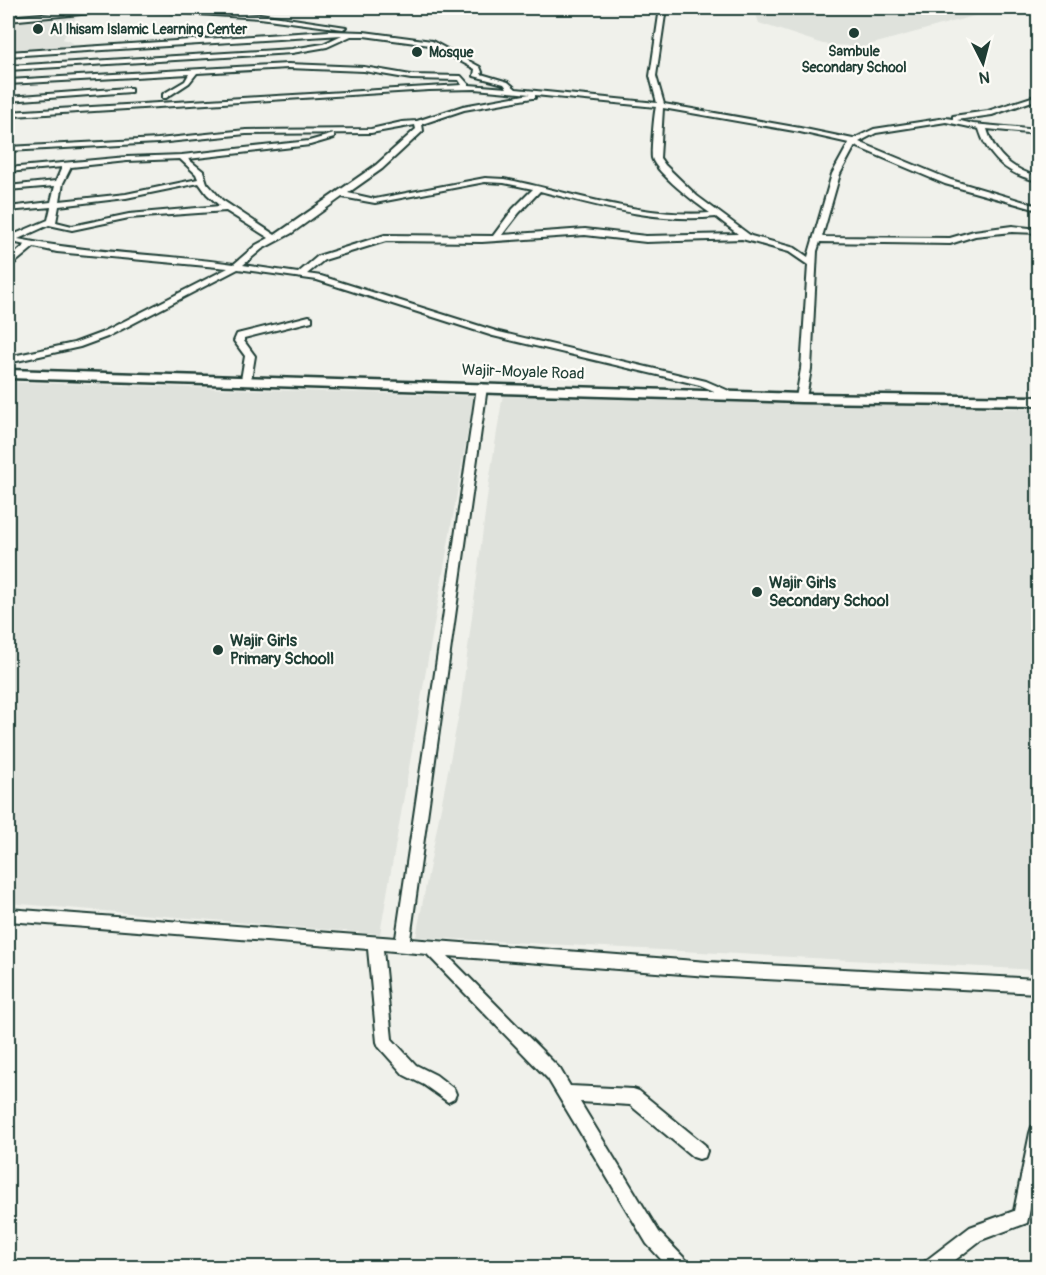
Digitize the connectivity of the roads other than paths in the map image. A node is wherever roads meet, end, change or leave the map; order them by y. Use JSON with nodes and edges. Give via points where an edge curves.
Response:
{"nodes":[{"id":1,"x":123,"y":8,"type":"edge"},
{"id":2,"x":137,"y":8,"type":"edge"},
{"id":3,"x":663,"y":8,"type":"edge"},
{"id":4,"x":8,"y":19,"type":"edge"},
{"id":5,"x":351,"y":33,"type":"junction"},
{"id":6,"x":364,"y":34,"type":"junction"},
{"id":7,"x":253,"y":53,"type":"junction"},
{"id":8,"x":8,"y":54,"type":"edge"},
{"id":9,"x":8,"y":68,"type":"edge"},
{"id":10,"x":247,"y":68,"type":"junction"},
{"id":11,"x":195,"y":71,"type":"junction"},
{"id":12,"x":477,"y":75,"type":"junction"},
{"id":13,"x":461,"y":78,"type":"junction"},
{"id":14,"x":64,"y":79,"type":"junction"},
{"id":15,"x":8,"y":82,"type":"edge"},
{"id":16,"x":467,"y":87,"type":"junction"},
{"id":17,"x":128,"y":90,"type":"dead end"},
{"id":18,"x":514,"y":90,"type":"junction"},
{"id":19,"x":59,"y":93,"type":"junction"},
{"id":20,"x":539,"y":95,"type":"junction"},
{"id":21,"x":166,"y":96,"type":"dead end"},
{"id":22,"x":1038,"y":97,"type":"edge"},
{"id":23,"x":8,"y":99,"type":"edge"},
{"id":24,"x":659,"y":105,"type":"junction"},
{"id":25,"x":53,"y":111,"type":"junction"},
{"id":26,"x":9,"y":114,"type":"edge"},
{"id":27,"x":946,"y":120,"type":"junction"},
{"id":28,"x":418,"y":123,"type":"junction"},
{"id":29,"x":982,"y":127,"type":"junction"},
{"id":30,"x":8,"y":130,"type":"edge"},
{"id":31,"x":1038,"y":132,"type":"edge"},
{"id":32,"x":338,"y":133,"type":"junction"},
{"id":33,"x":853,"y":142,"type":"junction"},
{"id":34,"x":8,"y":149,"type":"edge"},
{"id":35,"x":182,"y":157,"type":"junction"},
{"id":36,"x":67,"y":166,"type":"junction"},
{"id":37,"x":8,"y":170,"type":"edge"},
{"id":38,"x":1038,"y":179,"type":"edge"},
{"id":39,"x":200,"y":181,"type":"junction"},
{"id":40,"x":59,"y":183,"type":"junction"},
{"id":41,"x":8,"y":188,"type":"edge"},
{"id":42,"x":539,"y":188,"type":"junction"},
{"id":43,"x":340,"y":194,"type":"junction"},
{"id":44,"x":55,"y":204,"type":"junction"},
{"id":45,"x":228,"y":208,"type":"junction"},
{"id":46,"x":1038,"y":208,"type":"edge"},
{"id":47,"x":8,"y":209,"type":"edge"},
{"id":48,"x":716,"y":215,"type":"junction"},
{"id":49,"x":50,"y":223,"type":"junction"},
{"id":50,"x":1038,"y":231,"type":"edge"},
{"id":51,"x":496,"y":237,"type":"junction"},
{"id":52,"x":748,"y":237,"type":"junction"},
{"id":53,"x":274,"y":238,"type":"junction"},
{"id":54,"x":9,"y":239,"type":"edge"},
{"id":55,"x":818,"y":239,"type":"junction"},
{"id":56,"x":33,"y":243,"type":"junction"},
{"id":57,"x":8,"y":264,"type":"edge"},
{"id":58,"x":812,"y":264,"type":"junction"},
{"id":59,"x":234,"y":268,"type":"junction"},
{"id":60,"x":300,"y":275,"type":"junction"},
{"id":61,"x":309,"y":319,"type":"dead end"},
{"id":62,"x":8,"y":360,"type":"edge"},
{"id":63,"x":8,"y":374,"type":"edge"},
{"id":64,"x":246,"y":380,"type":"junction"},
{"id":65,"x":482,"y":387,"type":"junction"},
{"id":66,"x":733,"y":396,"type":"junction"},
{"id":67,"x":801,"y":398,"type":"junction"},
{"id":68,"x":1038,"y":401,"type":"edge"},
{"id":69,"x":8,"y":915,"type":"edge"},
{"id":70,"x":375,"y":944,"type":"junction"},
{"id":71,"x":402,"y":945,"type":"junction"},
{"id":72,"x":432,"y":949,"type":"junction"},
{"id":73,"x":1038,"y":986,"type":"edge"},
{"id":74,"x":448,"y":1094,"type":"dead end"},
{"id":75,"x":567,"y":1094,"type":"junction"},
{"id":76,"x":1038,"y":1133,"type":"edge"},
{"id":77,"x":699,"y":1151,"type":"dead end"},
{"id":78,"x":682,"y":1268,"type":"edge"},
{"id":79,"x":930,"y":1268,"type":"edge"}],
"edges":[{"from":1,"to":4,"type":"street"},
{"from":2,"to":6,"type":"street","via":[[316,22]]},
{"from":3,"to":24,"type":"street","via":[[653,76]]},
{"from":5,"to":6,"type":"street"},
{"from":5,"to":7,"type":"street","via":[[335,43],[287,52]]},
{"from":5,"to":8,"type":"street","via":[[294,33]]},
{"from":6,"to":12,"type":"street","via":[[432,44],[478,68]]},
{"from":7,"to":9,"type":"street"},
{"from":7,"to":10,"type":"street"},
{"from":10,"to":11,"type":"street"},
{"from":10,"to":13,"type":"street","via":[[334,67],[411,77]]},
{"from":11,"to":14,"type":"street"},
{"from":11,"to":21,"type":"street","via":[[187,82]]},
{"from":12,"to":13,"type":"street"},
{"from":12,"to":18,"type":"street","via":[[506,83]]},
{"from":13,"to":16,"type":"street"},
{"from":14,"to":15,"type":"street"},
{"from":14,"to":19,"type":"street"},
{"from":16,"to":18,"type":"street"},
{"from":16,"to":25,"type":"street"},
{"from":17,"to":19,"type":"street"},
{"from":18,"to":20,"type":"street"},
{"from":19,"to":23,"type":"street"},
{"from":19,"to":25,"type":"street"},
{"from":20,"to":24,"type":"street"},
{"from":20,"to":28,"type":"street","via":[[463,108]]},
{"from":22,"to":27,"type":"street","via":[[989,113]]},
{"from":24,"to":33,"type":"street"},
{"from":24,"to":48,"type":"street","via":[[656,158]]},
{"from":25,"to":26,"type":"street"},
{"from":26,"to":30,"type":"street"},
{"from":27,"to":29,"type":"street"},
{"from":27,"to":33,"type":"street","via":[[874,131]]},
{"from":28,"to":32,"type":"street"},
{"from":28,"to":43,"type":"street","via":[[420,129],[393,156]]},
{"from":29,"to":31,"type":"street"},
{"from":29,"to":38,"type":"street","via":[[998,159],[1025,176]]},
{"from":32,"to":34,"type":"street","via":[[246,132]]},
{"from":32,"to":35,"type":"street","via":[[310,143]]},
{"from":33,"to":46,"type":"street","via":[[948,182]]},
{"from":33,"to":55,"type":"street","via":[[836,174]]},
{"from":35,"to":36,"type":"street"},
{"from":35,"to":39,"type":"street","via":[[200,173]]},
{"from":36,"to":37,"type":"street"},
{"from":36,"to":40,"type":"street"},
{"from":39,"to":44,"type":"street"},
{"from":39,"to":45,"type":"street"},
{"from":40,"to":41,"type":"street"},
{"from":40,"to":44,"type":"street"},
{"from":42,"to":43,"type":"street","via":[[485,180],[382,201]]},
{"from":42,"to":48,"type":"street","via":[[677,218]]},
{"from":42,"to":51,"type":"street"},
{"from":43,"to":53,"type":"street"},
{"from":44,"to":47,"type":"street"},
{"from":44,"to":49,"type":"street"},
{"from":45,"to":49,"type":"street","via":[[129,216],[72,228]]},
{"from":45,"to":53,"type":"street"},
{"from":48,"to":52,"type":"street"},
{"from":49,"to":54,"type":"street"},
{"from":50,"to":55,"type":"street","via":[[1012,229],[950,241]]},
{"from":51,"to":52,"type":"street","via":[[585,232],[646,239]]},
{"from":51,"to":60,"type":"street","via":[[386,238],[321,258]]},
{"from":52,"to":58,"type":"street","via":[[792,250]]},
{"from":53,"to":59,"type":"street"},
{"from":54,"to":56,"type":"street"},
{"from":55,"to":58,"type":"street"},
{"from":56,"to":57,"type":"street"},
{"from":56,"to":59,"type":"street"},
{"from":58,"to":67,"type":"street"},
{"from":59,"to":60,"type":"street"},
{"from":59,"to":62,"type":"street","via":[[104,335]]},
{"from":60,"to":66,"type":"street","via":[[362,290],[496,334],[703,383]]},
{"from":61,"to":64,"type":"street","via":[[240,336],[239,341],[250,356]]},
{"from":63,"to":64,"type":"main road","name":"Wajir-Moyale Road"},
{"from":64,"to":65,"type":"main road","name":"Wajir-Moyale Road"},
{"from":65,"to":66,"type":"main road","name":"Wajir-Moyale Road"},
{"from":65,"to":71,"type":"street"},
{"from":66,"to":67,"type":"main road","name":"Wajir-Moyale Road"},
{"from":67,"to":68,"type":"main road","name":"Wajir-Moyale Road"},
{"from":69,"to":70,"type":"street","via":[[290,934]]},
{"from":70,"to":71,"type":"street"},
{"from":70,"to":74,"type":"street","via":[[386,1042],[410,1070]]},
{"from":71,"to":72,"type":"street"},
{"from":72,"to":73,"type":"street","via":[[708,969]]},
{"from":72,"to":75,"type":"street","via":[[554,1074]]},
{"from":75,"to":77,"type":"street","via":[[633,1098]]},
{"from":75,"to":78,"type":"street","via":[[653,1238]]},
{"from":76,"to":79,"type":"street","via":[[1021,1217],[976,1233]]}]}
